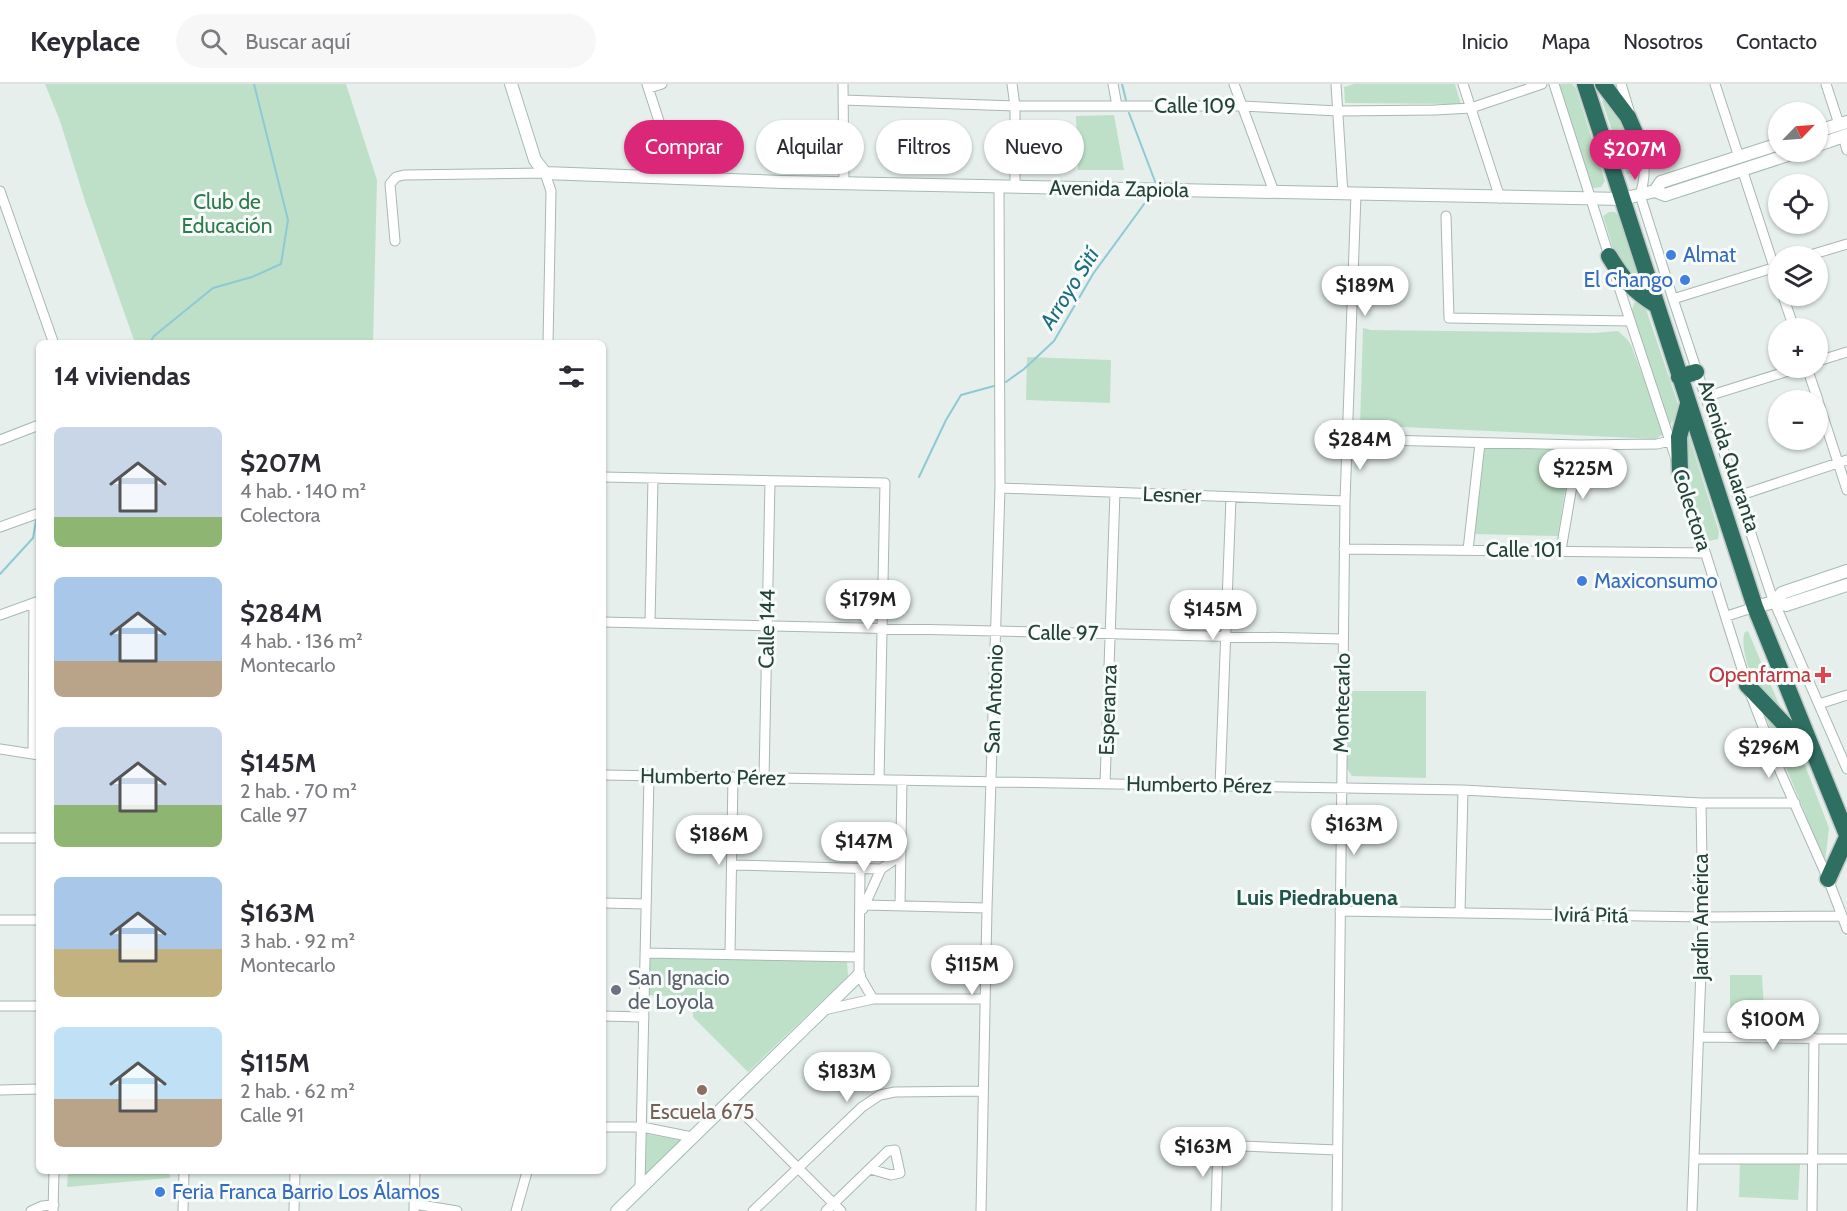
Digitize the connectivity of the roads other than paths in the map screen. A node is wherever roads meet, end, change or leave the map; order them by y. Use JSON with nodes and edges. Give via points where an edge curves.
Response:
{"nodes":[{"id":1,"x":511,"y":84,"type":"edge"},
{"id":2,"x":662,"y":84,"type":"edge"},
{"id":3,"x":843,"y":84,"type":"edge"},
{"id":4,"x":1012,"y":84,"type":"edge"},
{"id":5,"x":1113,"y":84,"type":"edge"},
{"id":6,"x":1234,"y":84,"type":"edge"},
{"id":7,"x":1463,"y":84,"type":"edge"},
{"id":8,"x":1542,"y":84,"type":"edge"},
{"id":9,"x":1554,"y":84,"type":"edge"},
{"id":10,"x":1603,"y":84,"type":"edge"},
{"id":11,"x":1621,"y":84,"type":"edge"},
{"id":12,"x":1715,"y":84,"type":"edge"},
{"id":13,"x":1826,"y":84,"type":"edge"},
{"id":14,"x":1338,"y":85,"type":"edge"},
{"id":15,"x":1584,"y":85,"type":"edge"},
{"id":16,"x":648,"y":86,"type":"edge"},
{"id":17,"x":843,"y":100,"type":"junction"},
{"id":18,"x":1015,"y":106,"type":"junction"},
{"id":19,"x":1118,"y":106,"type":"junction"},
{"id":20,"x":1242,"y":106,"type":"junction"},
{"id":21,"x":1471,"y":108,"type":"junction"},
{"id":22,"x":1338,"y":111,"type":"junction"},
{"id":23,"x":1844,"y":129,"type":"edge"},
{"id":24,"x":1828,"y":130,"type":"edge"},
{"id":25,"x":1828,"y":139,"type":"edge"},
{"id":26,"x":1641,"y":147,"type":"junction"},
{"id":27,"x":1768,"y":149,"type":"edge"},
{"id":28,"x":1847,"y":150,"type":"edge"},
{"id":29,"x":1768,"y":158,"type":"edge"},
{"id":30,"x":1740,"y":163,"type":"junction"},
{"id":31,"x":545,"y":172,"type":"junction"},
{"id":32,"x":677,"y":177,"type":"junction"},
{"id":33,"x":844,"y":183,"type":"junction"},
{"id":34,"x":999,"y":186,"type":"junction"},
{"id":35,"x":1015,"y":186,"type":"junction"},
{"id":36,"x":0,"y":191,"type":"edge"},
{"id":37,"x":1274,"y":192,"type":"junction"},
{"id":38,"x":1350,"y":194,"type":"junction"},
{"id":39,"x":1640,"y":195,"type":"junction"},
{"id":40,"x":1500,"y":198,"type":"junction"},
{"id":41,"x":1591,"y":199,"type":"junction"},
{"id":42,"x":1622,"y":200,"type":"junction"},
{"id":43,"x":1446,"y":216,"type":"dead end"},
{"id":44,"x":394,"y":241,"type":"dead end"},
{"id":45,"x":1847,"y":244,"type":"edge"},
{"id":46,"x":1770,"y":246,"type":"edge"},
{"id":47,"x":1828,"y":250,"type":"edge"},
{"id":48,"x":1609,"y":256,"type":"junction"},
{"id":49,"x":1768,"y":269,"type":"edge"},
{"id":50,"x":1673,"y":299,"type":"junction"},
{"id":51,"x":1656,"y":304,"type":"junction"},
{"id":52,"x":1630,"y":321,"type":"junction"},
{"id":53,"x":53,"y":340,"type":"edge"},
{"id":54,"x":548,"y":340,"type":"edge"},
{"id":55,"x":1847,"y":352,"type":"edge"},
{"id":56,"x":1828,"y":358,"type":"edge"},
{"id":57,"x":1696,"y":372,"type":"junction"},
{"id":58,"x":1679,"y":377,"type":"junction"},
{"id":59,"x":1768,"y":377,"type":"edge"},
{"id":60,"x":1705,"y":397,"type":"junction"},
{"id":61,"x":1688,"y":404,"type":"junction"},
{"id":62,"x":1828,"y":425,"type":"edge"},
{"id":63,"x":36,"y":426,"type":"edge"},
{"id":64,"x":1347,"y":439,"type":"junction"},
{"id":65,"x":0,"y":440,"type":"edge"},
{"id":66,"x":1670,"y":441,"type":"junction"},
{"id":67,"x":1480,"y":443,"type":"junction"},
{"id":68,"x":1579,"y":445,"type":"junction"},
{"id":69,"x":1843,"y":461,"type":"edge"},
{"id":70,"x":1680,"y":473,"type":"junction"},
{"id":71,"x":606,"y":477,"type":"edge"},
{"id":72,"x":653,"y":478,"type":"junction"},
{"id":73,"x":770,"y":481,"type":"junction"},
{"id":74,"x":1000,"y":488,"type":"junction"},
{"id":75,"x":1847,"y":490,"type":"edge"},
{"id":76,"x":1115,"y":492,"type":"junction"},
{"id":77,"x":1738,"y":496,"type":"junction"},
{"id":78,"x":1231,"y":497,"type":"junction"},
{"id":79,"x":1345,"y":501,"type":"junction"},
{"id":80,"x":36,"y":514,"type":"edge"},
{"id":81,"x":0,"y":527,"type":"edge"},
{"id":82,"x":1344,"y":549,"type":"junction"},
{"id":83,"x":1468,"y":550,"type":"junction"},
{"id":84,"x":1561,"y":550,"type":"junction"},
{"id":85,"x":1705,"y":553,"type":"junction"},
{"id":86,"x":1847,"y":571,"type":"edge"},
{"id":87,"x":1847,"y":585,"type":"edge"},
{"id":88,"x":36,"y":602,"type":"edge"},
{"id":89,"x":1774,"y":602,"type":"junction"},
{"id":90,"x":1755,"y":607,"type":"junction"},
{"id":91,"x":0,"y":615,"type":"edge"},
{"id":92,"x":1727,"y":616,"type":"junction"},
{"id":93,"x":606,"y":622,"type":"edge"},
{"id":94,"x":650,"y":623,"type":"junction"},
{"id":95,"x":767,"y":626,"type":"junction"},
{"id":96,"x":882,"y":629,"type":"junction"},
{"id":97,"x":997,"y":631,"type":"junction"},
{"id":98,"x":1110,"y":634,"type":"junction"},
{"id":99,"x":1227,"y":636,"type":"junction"},
{"id":100,"x":1342,"y":639,"type":"junction"},
{"id":101,"x":1747,"y":685,"type":"junction"},
{"id":102,"x":1847,"y":695,"type":"edge"},
{"id":103,"x":1819,"y":704,"type":"junction"},
{"id":104,"x":0,"y":749,"type":"edge"},
{"id":105,"x":36,"y":753,"type":"edge"},
{"id":106,"x":1815,"y":756,"type":"junction"},
{"id":107,"x":1847,"y":769,"type":"edge"},
{"id":108,"x":606,"y":775,"type":"edge"},
{"id":109,"x":649,"y":776,"type":"junction"},
{"id":110,"x":733,"y":777,"type":"junction"},
{"id":111,"x":764,"y":778,"type":"junction"},
{"id":112,"x":879,"y":780,"type":"junction"},
{"id":113,"x":902,"y":780,"type":"junction"},
{"id":114,"x":991,"y":782,"type":"junction"},
{"id":115,"x":1105,"y":784,"type":"junction"},
{"id":116,"x":1220,"y":786,"type":"junction"},
{"id":117,"x":1341,"y":788,"type":"junction"},
{"id":118,"x":1463,"y":790,"type":"junction"},
{"id":119,"x":1701,"y":803,"type":"junction"},
{"id":120,"x":1795,"y":803,"type":"junction"},
{"id":121,"x":1847,"y":836,"type":"edge"},
{"id":122,"x":0,"y":838,"type":"edge"},
{"id":123,"x":36,"y":838,"type":"edge"},
{"id":124,"x":900,"y":856,"type":"junction"},
{"id":125,"x":733,"y":865,"type":"junction"},
{"id":126,"x":860,"y":868,"type":"junction"},
{"id":127,"x":881,"y":869,"type":"junction"},
{"id":128,"x":1828,"y":879,"type":"junction"},
{"id":129,"x":606,"y":903,"type":"edge"},
{"id":130,"x":646,"y":904,"type":"junction"},
{"id":131,"x":864,"y":905,"type":"junction"},
{"id":132,"x":900,"y":906,"type":"junction"},
{"id":133,"x":987,"y":908,"type":"junction"},
{"id":134,"x":1340,"y":911,"type":"junction"},
{"id":135,"x":1460,"y":913,"type":"junction"},
{"id":136,"x":860,"y":916,"type":"junction"},
{"id":137,"x":1841,"y":916,"type":"junction"},
{"id":138,"x":1703,"y":917,"type":"junction"},
{"id":139,"x":0,"y":920,"type":"edge"},
{"id":140,"x":36,"y":920,"type":"edge"},
{"id":141,"x":1847,"y":929,"type":"edge"},
{"id":142,"x":645,"y":953,"type":"junction"},
{"id":143,"x":730,"y":954,"type":"junction"},
{"id":144,"x":859,"y":957,"type":"junction"},
{"id":145,"x":859,"y":975,"type":"junction"},
{"id":146,"x":873,"y":999,"type":"junction"},
{"id":147,"x":986,"y":999,"type":"junction"},
{"id":148,"x":0,"y":1006,"type":"edge"},
{"id":149,"x":36,"y":1006,"type":"edge"},
{"id":150,"x":822,"y":1011,"type":"junction"},
{"id":151,"x":606,"y":1016,"type":"edge"},
{"id":152,"x":644,"y":1017,"type":"junction"},
{"id":153,"x":1699,"y":1037,"type":"junction"},
{"id":154,"x":1814,"y":1038,"type":"junction"},
{"id":155,"x":1847,"y":1039,"type":"edge"},
{"id":156,"x":36,"y":1089,"type":"edge"},
{"id":157,"x":0,"y":1090,"type":"edge"},
{"id":158,"x":984,"y":1091,"type":"junction"},
{"id":159,"x":730,"y":1100,"type":"junction"},
{"id":160,"x":606,"y":1127,"type":"edge"},
{"id":161,"x":642,"y":1127,"type":"junction"},
{"id":162,"x":692,"y":1137,"type":"junction"},
{"id":163,"x":1337,"y":1150,"type":"junction"},
{"id":164,"x":1813,"y":1159,"type":"junction"},
{"id":165,"x":1847,"y":1159,"type":"edge"},
{"id":166,"x":1694,"y":1160,"type":"junction"},
{"id":167,"x":797,"y":1168,"type":"junction"},
{"id":168,"x":870,"y":1168,"type":"dead end"},
{"id":169,"x":54,"y":1174,"type":"edge"},
{"id":170,"x":184,"y":1174,"type":"edge"},
{"id":171,"x":295,"y":1174,"type":"edge"},
{"id":172,"x":415,"y":1174,"type":"edge"},
{"id":173,"x":526,"y":1174,"type":"edge"},
{"id":174,"x":640,"y":1187,"type":"junction"},
{"id":175,"x":834,"y":1204,"type":"junction"},
{"id":176,"x":53,"y":1208,"type":"edge"},
{"id":177,"x":414,"y":1208,"type":"edge"},
{"id":178,"x":31,"y":1211,"type":"edge"},
{"id":179,"x":183,"y":1211,"type":"edge"},
{"id":180,"x":294,"y":1211,"type":"edge"},
{"id":181,"x":457,"y":1211,"type":"edge"},
{"id":182,"x":516,"y":1211,"type":"edge"},
{"id":183,"x":617,"y":1211,"type":"edge"},
{"id":184,"x":753,"y":1211,"type":"edge"},
{"id":185,"x":826,"y":1211,"type":"edge"},
{"id":186,"x":841,"y":1211,"type":"edge"},
{"id":187,"x":981,"y":1211,"type":"edge"},
{"id":188,"x":1216,"y":1211,"type":"edge"},
{"id":189,"x":1337,"y":1211,"type":"edge"},
{"id":190,"x":1692,"y":1211,"type":"edge"},
{"id":191,"x":1812,"y":1211,"type":"edge"}],
"edges":[{"from":1,"to":31,"type":"main road","via":[[535,160]]},
{"from":2,"to":16,"type":"street"},
{"from":3,"to":17,"type":"street"},
{"from":4,"to":18,"type":"street"},
{"from":5,"to":19,"type":"street"},
{"from":6,"to":20,"type":"street"},
{"from":7,"to":21,"type":"street"},
{"from":8,"to":21,"type":"street","name":"Calle 109"},
{"from":9,"to":41,"type":"street","name":"Colectora"},
{"from":10,"to":26,"type":"highway","via":[[1628,117]]},
{"from":11,"to":26,"type":"street"},
{"from":12,"to":30,"type":"street"},
{"from":13,"to":23,"type":"street"},
{"from":14,"to":22,"type":"street","name":"Montecarlo"},
{"from":15,"to":42,"type":"highway","name":"Avenida Quaranta"},
{"from":16,"to":32,"type":"street"},
{"from":17,"to":18,"type":"street","name":"Calle 109"},
{"from":17,"to":33,"type":"street"},
{"from":18,"to":19,"type":"street","name":"Calle 109"},
{"from":18,"to":35,"type":"street"},
{"from":19,"to":20,"type":"street","name":"Calle 109"},
{"from":20,"to":22,"type":"street","name":"Calle 109"},
{"from":20,"to":37,"type":"street"},
{"from":21,"to":22,"type":"street","name":"Calle 109"},
{"from":21,"to":40,"type":"street"},
{"from":22,"to":38,"type":"street","name":"Montecarlo"},
{"from":23,"to":24,"type":"main road"},
{"from":23,"to":25,"type":"main road"},
{"from":23,"to":28,"type":"street"},
{"from":26,"to":39,"type":"street","via":[[1646,177]]},
{"from":27,"to":30,"type":"main road","name":"Avenida Zapiola"},
{"from":29,"to":30,"type":"main road","name":"Avenida Zapiola"},
{"from":30,"to":39,"type":"main road","name":"Avenida Zapiola","via":[[1661,182],[1655,191]]},
{"from":30,"to":46,"type":"street"},
{"from":31,"to":32,"type":"main road","name":"Avenida Zapiola"},
{"from":31,"to":44,"type":"street","via":[[396,177],[390,184]]},
{"from":31,"to":54,"type":"street","via":[[551,191]]},
{"from":32,"to":33,"type":"main road","name":"Avenida Zapiola"},
{"from":33,"to":34,"type":"main road","name":"Avenida Zapiola"},
{"from":34,"to":35,"type":"main road","name":"Avenida Zapiola"},
{"from":34,"to":74,"type":"street","name":"San Antonio"},
{"from":35,"to":37,"type":"main road","name":"Avenida Zapiola"},
{"from":36,"to":53,"type":"street"},
{"from":37,"to":38,"type":"main road","name":"Avenida Zapiola"},
{"from":38,"to":40,"type":"main road","name":"Avenida Zapiola"},
{"from":38,"to":64,"type":"street","name":"Montecarlo"},
{"from":39,"to":42,"type":"main road","name":"Avenida Zapiola"},
{"from":39,"to":50,"type":"street"},
{"from":40,"to":41,"type":"main road","name":"Avenida Zapiola"},
{"from":41,"to":42,"type":"main road","name":"Avenida Zapiola"},
{"from":41,"to":48,"type":"street","name":"Colectora"},
{"from":42,"to":51,"type":"highway","name":"Avenida Quaranta"},
{"from":43,"to":52,"type":"street","via":[[1449,318]]},
{"from":45,"to":47,"type":"street"},
{"from":48,"to":51,"type":"highway","via":[[1636,293]]},
{"from":48,"to":52,"type":"street","name":"Colectora"},
{"from":49,"to":50,"type":"street"},
{"from":50,"to":57,"type":"street"},
{"from":51,"to":58,"type":"highway","name":"Avenida Quaranta"},
{"from":52,"to":66,"type":"street","name":"Colectora"},
{"from":55,"to":56,"type":"street"},
{"from":57,"to":58,"type":"highway"},
{"from":57,"to":60,"type":"street"},
{"from":58,"to":61,"type":"highway","name":"Avenida Quaranta"},
{"from":59,"to":60,"type":"street"},
{"from":60,"to":77,"type":"street"},
{"from":61,"to":70,"type":"highway","via":[[1679,437]]},
{"from":61,"to":90,"type":"highway","name":"Avenida Quaranta"},
{"from":62,"to":69,"type":"street"},
{"from":63,"to":65,"type":"street"},
{"from":64,"to":67,"type":"street"},
{"from":64,"to":79,"type":"street","name":"Montecarlo"},
{"from":66,"to":68,"type":"street"},
{"from":66,"to":70,"type":"street","name":"Colectora"},
{"from":67,"to":68,"type":"street"},
{"from":67,"to":83,"type":"street"},
{"from":68,"to":84,"type":"street"},
{"from":69,"to":75,"type":"street"},
{"from":69,"to":77,"type":"street"},
{"from":70,"to":85,"type":"street","name":"Colectora"},
{"from":71,"to":72,"type":"street"},
{"from":72,"to":73,"type":"street"},
{"from":72,"to":94,"type":"street"},
{"from":73,"to":95,"type":"street","name":"Calle 144"},
{"from":73,"to":96,"type":"street","via":[[885,483]]},
{"from":74,"to":76,"type":"street","name":"Lesner"},
{"from":74,"to":97,"type":"street","name":"San Antonio"},
{"from":76,"to":78,"type":"street","name":"Lesner"},
{"from":76,"to":98,"type":"street","name":"Esperanza"},
{"from":77,"to":89,"type":"street"},
{"from":78,"to":79,"type":"street","name":"Lesner"},
{"from":78,"to":99,"type":"street"},
{"from":79,"to":82,"type":"street","name":"Montecarlo"},
{"from":80,"to":81,"type":"street"},
{"from":82,"to":83,"type":"street","name":"Calle 101"},
{"from":82,"to":100,"type":"street","name":"Montecarlo"},
{"from":83,"to":84,"type":"street","name":"Calle 101"},
{"from":84,"to":85,"type":"street","name":"Calle 101"},
{"from":85,"to":92,"type":"street","name":"Colectora"},
{"from":86,"to":89,"type":"main road","via":[[1782,593]]},
{"from":87,"to":89,"type":"main road","via":[[1786,605]]},
{"from":88,"to":91,"type":"street"},
{"from":89,"to":90,"type":"main road"},
{"from":89,"to":103,"type":"street"},
{"from":90,"to":92,"type":"street"},
{"from":90,"to":106,"type":"highway","name":"Avenida Quaranta"},
{"from":92,"to":101,"type":"street","name":"Colectora"},
{"from":93,"to":94,"type":"street","name":"Calle 97"},
{"from":94,"to":95,"type":"street","name":"Calle 97"},
{"from":95,"to":96,"type":"street","name":"Calle 97"},
{"from":95,"to":111,"type":"street","name":"Calle 144"},
{"from":96,"to":97,"type":"street","name":"Calle 97"},
{"from":96,"to":112,"type":"street"},
{"from":97,"to":98,"type":"street","name":"Calle 97"},
{"from":97,"to":114,"type":"street","name":"San Antonio"},
{"from":98,"to":99,"type":"street","name":"Calle 97"},
{"from":98,"to":115,"type":"street","name":"Esperanza"},
{"from":99,"to":100,"type":"street","name":"Calle 97"},
{"from":99,"to":116,"type":"street"},
{"from":100,"to":117,"type":"street","name":"Montecarlo"},
{"from":101,"to":106,"type":"highway"},
{"from":101,"to":120,"type":"street","name":"Colectora"},
{"from":102,"to":103,"type":"street"},
{"from":103,"to":107,"type":"street"},
{"from":104,"to":105,"type":"street"},
{"from":106,"to":121,"type":"highway","name":"Avenida Quaranta"},
{"from":108,"to":109,"type":"street","name":"Humberto Pérez"},
{"from":109,"to":110,"type":"street","name":"Humberto Pérez"},
{"from":109,"to":130,"type":"street"},
{"from":110,"to":111,"type":"street","name":"Humberto Pérez"},
{"from":110,"to":125,"type":"street"},
{"from":111,"to":112,"type":"street","name":"Humberto Pérez"},
{"from":112,"to":113,"type":"street","name":"Humberto Pérez"},
{"from":113,"to":114,"type":"street","name":"Humberto Pérez"},
{"from":113,"to":124,"type":"street"},
{"from":114,"to":115,"type":"street","name":"Humberto Pérez"},
{"from":114,"to":133,"type":"street","name":"San Antonio"},
{"from":115,"to":116,"type":"street","name":"Humberto Pérez"},
{"from":116,"to":117,"type":"street","name":"Humberto Pérez"},
{"from":117,"to":118,"type":"street","name":"Humberto Pérez"},
{"from":117,"to":134,"type":"street","name":"Montecarlo"},
{"from":118,"to":119,"type":"street","name":"Humberto Pérez"},
{"from":118,"to":135,"type":"street"},
{"from":119,"to":120,"type":"street","name":"Humberto Pérez"},
{"from":119,"to":138,"type":"street","name":"Jardín América"},
{"from":120,"to":128,"type":"street","name":"Colectora"},
{"from":121,"to":128,"type":"highway"},
{"from":122,"to":123,"type":"street"},
{"from":124,"to":127,"type":"street"},
{"from":124,"to":132,"type":"street"},
{"from":125,"to":126,"type":"street"},
{"from":125,"to":143,"type":"street"},
{"from":126,"to":127,"type":"street"},
{"from":126,"to":136,"type":"street"},
{"from":127,"to":131,"type":"street"},
{"from":128,"to":137,"type":"street","name":"Colectora"},
{"from":129,"to":130,"type":"street"},
{"from":130,"to":142,"type":"street"},
{"from":131,"to":132,"type":"street"},
{"from":131,"to":136,"type":"street"},
{"from":132,"to":133,"type":"street"},
{"from":133,"to":147,"type":"street","name":"San Antonio"},
{"from":134,"to":135,"type":"street","name":"Ivirá Pitá"},
{"from":134,"to":163,"type":"street","name":"Montecarlo"},
{"from":135,"to":138,"type":"street","name":"Ivirá Pitá"},
{"from":136,"to":144,"type":"street"},
{"from":137,"to":138,"type":"street","name":"Ivirá Pitá"},
{"from":137,"to":141,"type":"street","name":"Colectora"},
{"from":138,"to":153,"type":"street","name":"Jardín América"},
{"from":139,"to":140,"type":"street"},
{"from":142,"to":143,"type":"street"},
{"from":142,"to":152,"type":"street"},
{"from":143,"to":144,"type":"street"},
{"from":144,"to":145,"type":"street"},
{"from":145,"to":146,"type":"street"},
{"from":145,"to":150,"type":"main road"},
{"from":146,"to":147,"type":"street"},
{"from":146,"to":150,"type":"street"},
{"from":147,"to":158,"type":"street","name":"San Antonio"},
{"from":148,"to":149,"type":"street"},
{"from":150,"to":159,"type":"main road"},
{"from":151,"to":152,"type":"street"},
{"from":152,"to":161,"type":"street"},
{"from":153,"to":154,"type":"street"},
{"from":153,"to":166,"type":"street","name":"Jardín América"},
{"from":154,"to":155,"type":"street"},
{"from":154,"to":164,"type":"street"},
{"from":156,"to":157,"type":"street"},
{"from":158,"to":167,"type":"street","via":[[880,1095]]},
{"from":158,"to":187,"type":"street","name":"San Antonio"},
{"from":159,"to":162,"type":"main road"},
{"from":159,"to":167,"type":"street"},
{"from":160,"to":161,"type":"street"},
{"from":161,"to":162,"type":"street"},
{"from":161,"to":174,"type":"street"},
{"from":162,"to":174,"type":"main road"},
{"from":163,"to":188,"type":"street","via":[[1218,1145]]},
{"from":163,"to":189,"type":"street","name":"Montecarlo"},
{"from":164,"to":165,"type":"street"},
{"from":164,"to":166,"type":"street"},
{"from":164,"to":191,"type":"street"},
{"from":166,"to":190,"type":"street","name":"Jardín América"},
{"from":167,"to":175,"type":"street"},
{"from":167,"to":184,"type":"street"},
{"from":168,"to":175,"type":"street"},
{"from":169,"to":176,"type":"street"},
{"from":170,"to":179,"type":"street"},
{"from":171,"to":180,"type":"street"},
{"from":172,"to":177,"type":"street"},
{"from":173,"to":182,"type":"street"},
{"from":174,"to":183,"type":"main road"},
{"from":175,"to":185,"type":"street"},
{"from":175,"to":186,"type":"street"},
{"from":176,"to":178,"type":"street","via":[[42,1206]]},
{"from":177,"to":181,"type":"street"}]}
